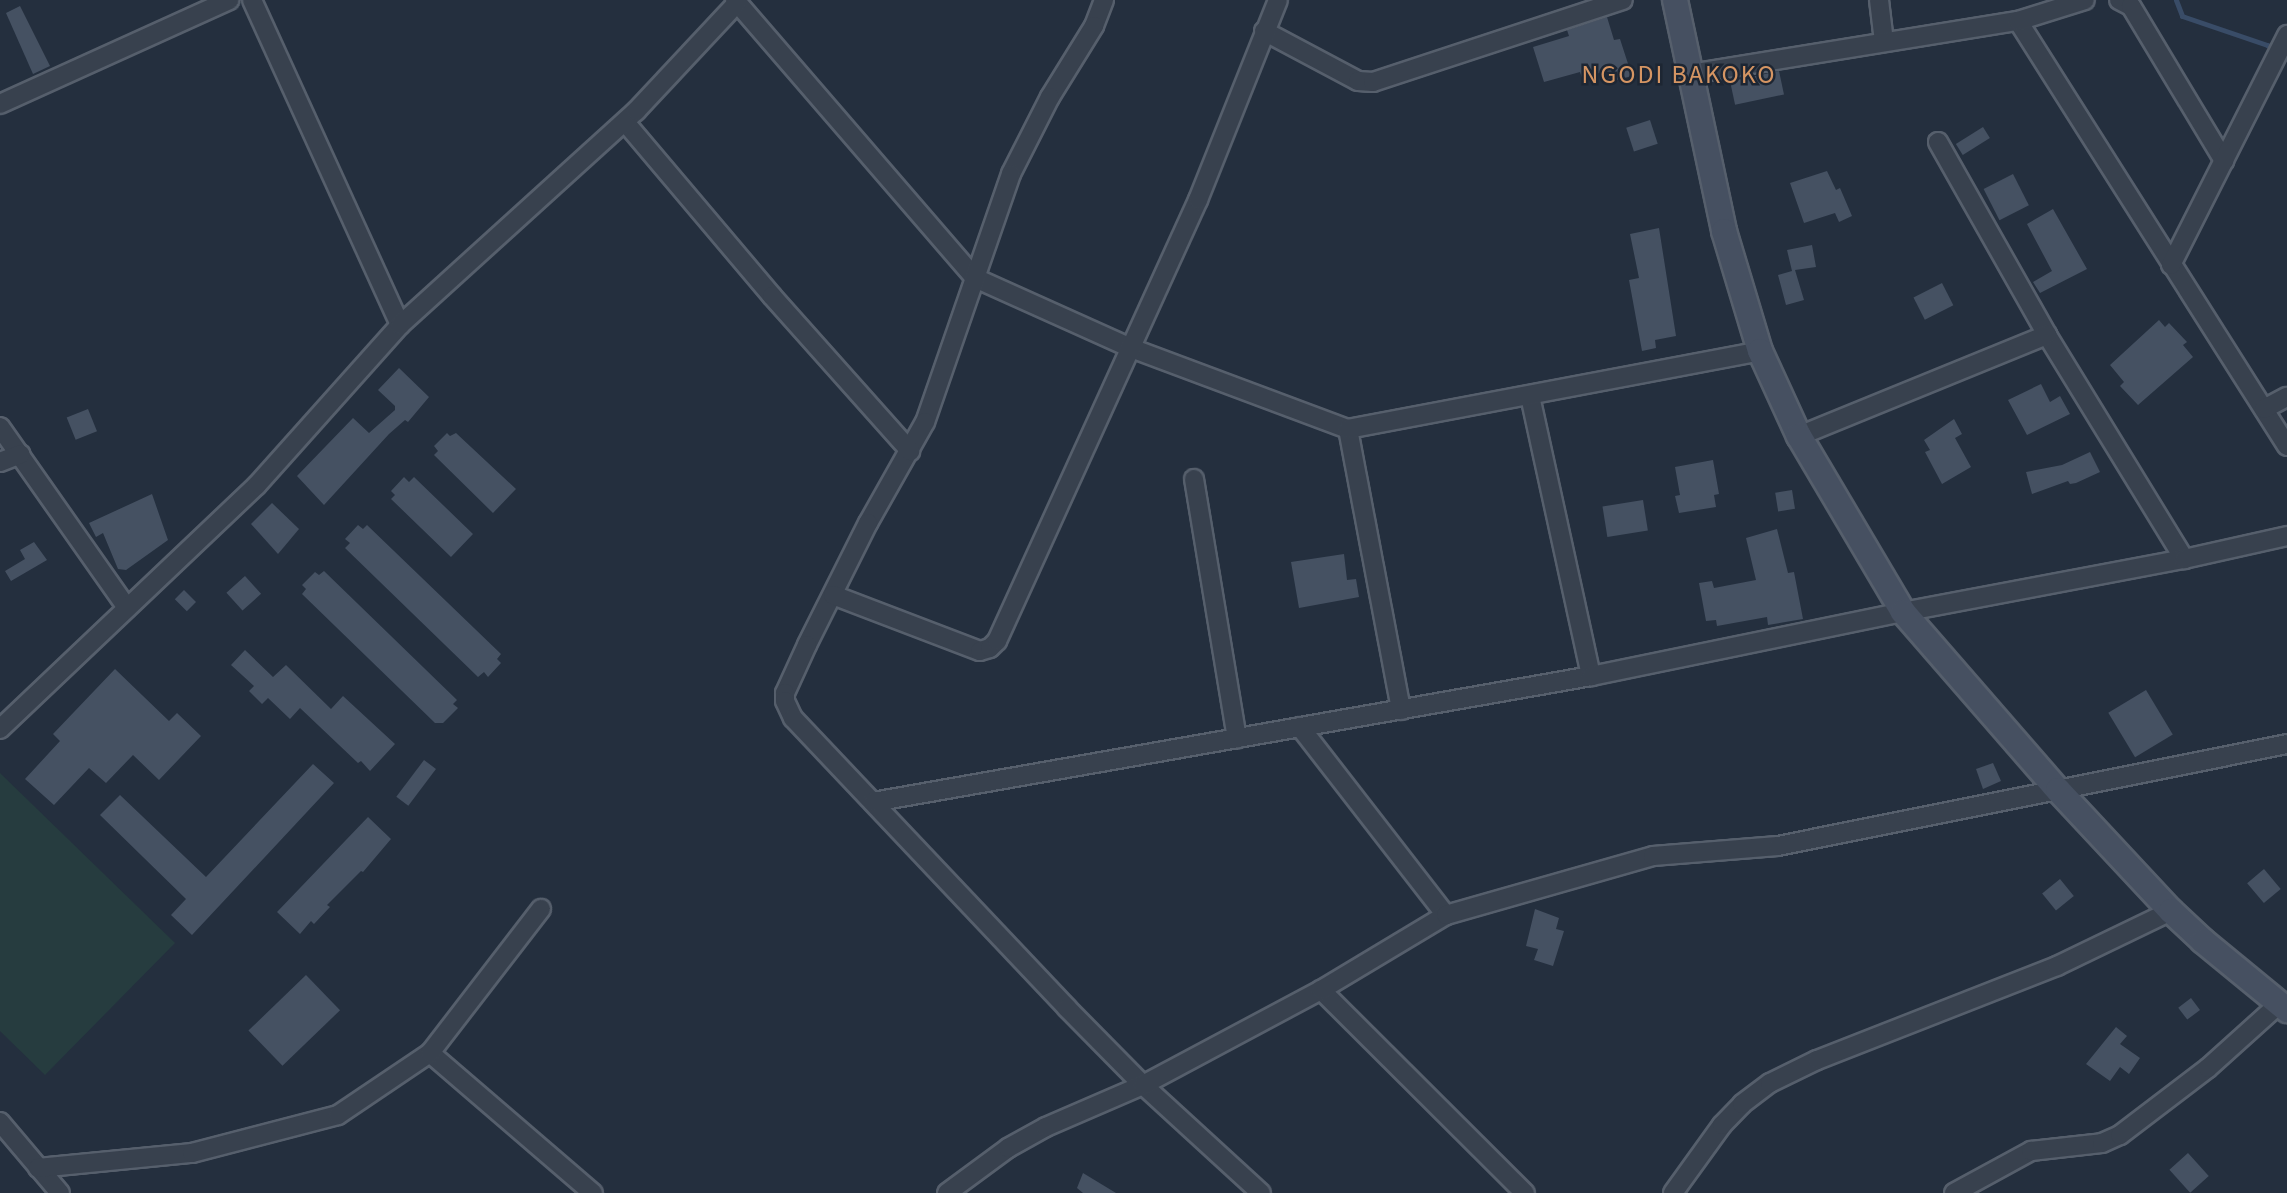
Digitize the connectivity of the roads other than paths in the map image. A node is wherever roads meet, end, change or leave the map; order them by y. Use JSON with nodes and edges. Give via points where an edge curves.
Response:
{"nodes":[{"id":1,"x":229,"y":0,"type":"edge"},
{"id":2,"x":252,"y":0,"type":"edge"},
{"id":3,"x":1104,"y":0,"type":"edge"},
{"id":4,"x":1278,"y":0,"type":"edge"},
{"id":5,"x":1623,"y":0,"type":"edge"},
{"id":6,"x":1675,"y":0,"type":"edge"},
{"id":7,"x":1879,"y":0,"type":"edge"},
{"id":8,"x":2085,"y":0,"type":"edge"},
{"id":9,"x":2119,"y":0,"type":"edge"},
{"id":10,"x":736,"y":1,"type":"edge"},
{"id":11,"x":2018,"y":21,"type":"junction"},
{"id":12,"x":1264,"y":31,"type":"junction"},
{"id":13,"x":2287,"y":34,"type":"edge"},
{"id":14,"x":1884,"y":42,"type":"junction"},
{"id":15,"x":1690,"y":74,"type":"junction"},
{"id":16,"x":0,"y":104,"type":"edge"},
{"id":17,"x":625,"y":122,"type":"junction"},
{"id":18,"x":1938,"y":142,"type":"dead end"},
{"id":19,"x":2224,"y":161,"type":"junction"},
{"id":20,"x":2171,"y":265,"type":"junction"},
{"id":21,"x":975,"y":278,"type":"junction"},
{"id":22,"x":400,"y":325,"type":"junction"},
{"id":23,"x":2047,"y":335,"type":"junction"},
{"id":24,"x":1131,"y":348,"type":"junction"},
{"id":25,"x":1760,"y":351,"type":"junction"},
{"id":26,"x":1530,"y":396,"type":"junction"},
{"id":27,"x":2287,"y":397,"type":"edge"},
{"id":28,"x":2263,"y":409,"type":"junction"},
{"id":29,"x":0,"y":426,"type":"edge"},
{"id":30,"x":1348,"y":429,"type":"junction"},
{"id":31,"x":1799,"y":436,"type":"junction"},
{"id":32,"x":2287,"y":446,"type":"edge"},
{"id":33,"x":910,"y":451,"type":"junction"},
{"id":34,"x":21,"y":454,"type":"junction"},
{"id":35,"x":0,"y":462,"type":"edge"},
{"id":36,"x":1194,"y":480,"type":"dead end"},
{"id":37,"x":2287,"y":536,"type":"edge"},
{"id":38,"x":2184,"y":559,"type":"junction"},
{"id":39,"x":833,"y":594,"type":"junction"},
{"id":40,"x":127,"y":608,"type":"junction"},
{"id":41,"x":1903,"y":612,"type":"junction"},
{"id":42,"x":1591,"y":676,"type":"junction"},
{"id":43,"x":1401,"y":710,"type":"junction"},
{"id":44,"x":1300,"y":727,"type":"junction"},
{"id":45,"x":0,"y":729,"type":"edge"},
{"id":46,"x":1237,"y":738,"type":"junction"},
{"id":47,"x":2287,"y":744,"type":"edge"},
{"id":48,"x":2058,"y":790,"type":"junction"},
{"id":49,"x":873,"y":802,"type":"junction"},
{"id":50,"x":541,"y":909,"type":"dead end"},
{"id":51,"x":2171,"y":911,"type":"junction"},
{"id":52,"x":1446,"y":915,"type":"junction"},
{"id":53,"x":1321,"y":990,"type":"junction"},
{"id":54,"x":2283,"y":1007,"type":"edge"},
{"id":55,"x":430,"y":1053,"type":"junction"},
{"id":56,"x":1143,"y":1085,"type":"junction"},
{"id":57,"x":0,"y":1122,"type":"edge"},
{"id":58,"x":38,"y":1168,"type":"junction"},
{"id":59,"x":969,"y":1184,"type":"edge"},
{"id":60,"x":60,"y":1193,"type":"edge"},
{"id":61,"x":593,"y":1193,"type":"edge"},
{"id":62,"x":947,"y":1193,"type":"edge"},
{"id":63,"x":1261,"y":1193,"type":"edge"},
{"id":64,"x":1525,"y":1193,"type":"edge"},
{"id":65,"x":1673,"y":1193,"type":"edge"},
{"id":66,"x":1954,"y":1193,"type":"edge"}],
"edges":[{"from":1,"to":16,"type":"street"},
{"from":2,"to":22,"type":"street"},
{"from":3,"to":21,"type":"street","via":[[1012,174]]},
{"from":4,"to":12,"type":"street"},
{"from":5,"to":12,"type":"street","via":[[1373,82],[1357,81]]},
{"from":6,"to":15,"type":"main road"},
{"from":7,"to":14,"type":"street"},
{"from":8,"to":11,"type":"street"},
{"from":9,"to":19,"type":"street","via":[[2131,6]]},
{"from":10,"to":17,"type":"street"},
{"from":10,"to":21,"type":"street"},
{"from":11,"to":14,"type":"street"},
{"from":11,"to":20,"type":"street"},
{"from":12,"to":24,"type":"street","via":[[1198,200]]},
{"from":13,"to":19,"type":"street"},
{"from":14,"to":15,"type":"street"},
{"from":15,"to":25,"type":"main road","via":[[1724,231]]},
{"from":17,"to":22,"type":"street"},
{"from":17,"to":33,"type":"street"},
{"from":18,"to":23,"type":"street"},
{"from":19,"to":20,"type":"street"},
{"from":20,"to":28,"type":"street"},
{"from":21,"to":24,"type":"street"},
{"from":21,"to":33,"type":"street","via":[[944,374]]},
{"from":22,"to":40,"type":"street","via":[[257,485]]},
{"from":23,"to":31,"type":"street"},
{"from":23,"to":38,"type":"street"},
{"from":24,"to":30,"type":"street"},
{"from":24,"to":39,"type":"street","via":[[990,648],[980,651]]},
{"from":25,"to":26,"type":"street"},
{"from":25,"to":31,"type":"main road"},
{"from":26,"to":30,"type":"street"},
{"from":26,"to":42,"type":"street"},
{"from":27,"to":28,"type":"street"},
{"from":28,"to":32,"type":"street"},
{"from":29,"to":34,"type":"street"},
{"from":30,"to":43,"type":"street"},
{"from":31,"to":41,"type":"main road"},
{"from":33,"to":39,"type":"street"},
{"from":34,"to":35,"type":"street"},
{"from":34,"to":40,"type":"street"},
{"from":36,"to":46,"type":"street"},
{"from":37,"to":38,"type":"street"},
{"from":38,"to":41,"type":"street"},
{"from":39,"to":49,"type":"street","via":[[785,701],[793,718]]},
{"from":40,"to":45,"type":"street"},
{"from":41,"to":42,"type":"street"},
{"from":41,"to":48,"type":"main road"},
{"from":42,"to":43,"type":"street"},
{"from":43,"to":44,"type":"street"},
{"from":44,"to":46,"type":"street"},
{"from":44,"to":52,"type":"street"},
{"from":46,"to":49,"type":"street"},
{"from":47,"to":48,"type":"street"},
{"from":48,"to":51,"type":"main road"},
{"from":48,"to":52,"type":"street","via":[[1778,846],[1653,856]]},
{"from":49,"to":56,"type":"street"},
{"from":50,"to":55,"type":"street"},
{"from":51,"to":54,"type":"main road"},
{"from":51,"to":65,"type":"street","via":[[2057,966],[1770,1083],[1722,1125]]},
{"from":52,"to":53,"type":"street"},
{"from":53,"to":56,"type":"street"},
{"from":53,"to":64,"type":"street"},
{"from":54,"to":66,"type":"street","via":[[2120,1135],[2102,1143],[2031,1151]]},
{"from":55,"to":58,"type":"street","via":[[338,1115],[192,1153]]},
{"from":55,"to":61,"type":"street"},
{"from":56,"to":59,"type":"street","via":[[1046,1127]]},
{"from":56,"to":63,"type":"street"},
{"from":57,"to":58,"type":"street"},
{"from":58,"to":60,"type":"street"},
{"from":59,"to":62,"type":"street"}]}
